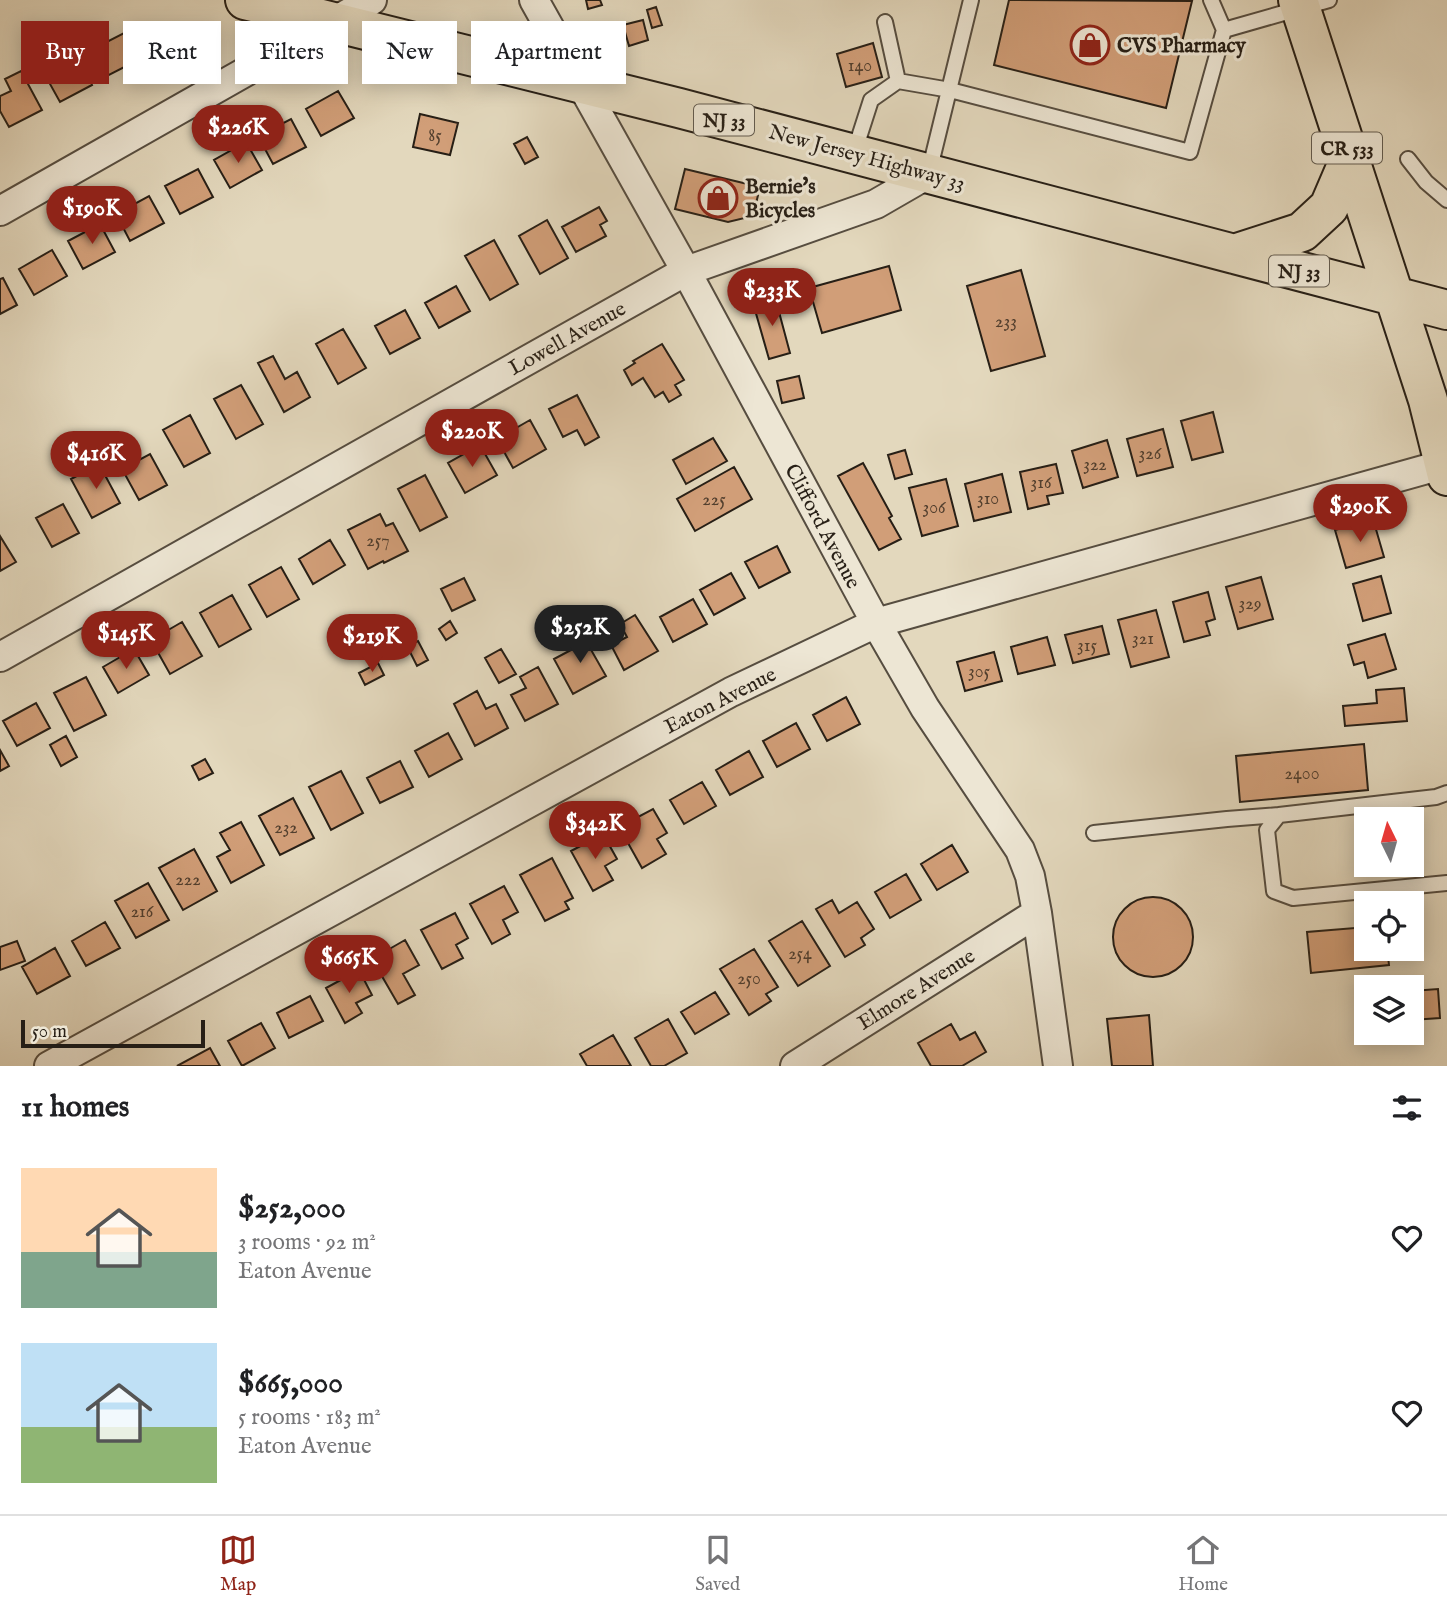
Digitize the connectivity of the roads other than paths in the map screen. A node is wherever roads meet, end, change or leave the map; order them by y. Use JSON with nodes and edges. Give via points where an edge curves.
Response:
{"nodes":[{"id":1,"x":245,"y":0,"type":"edge"},
{"id":2,"x":372,"y":0,"type":"edge"},
{"id":3,"x":534,"y":0,"type":"edge"},
{"id":4,"x":971,"y":0,"type":"edge"},
{"id":5,"x":1211,"y":0,"type":"edge"},
{"id":6,"x":1309,"y":3,"type":"edge"},
{"id":7,"x":330,"y":21,"type":"edge"},
{"id":8,"x":336,"y":21,"type":"edge"},
{"id":9,"x":546,"y":21,"type":"edge"},
{"id":10,"x":885,"y":22,"type":"dead end"},
{"id":11,"x":348,"y":25,"type":"edge"},
{"id":12,"x":1224,"y":30,"type":"junction"},
{"id":13,"x":471,"y":56,"type":"edge"},
{"id":14,"x":235,"y":78,"type":"edge"},
{"id":15,"x":898,"y":80,"type":"junction"},
{"id":16,"x":581,"y":84,"type":"edge"},
{"id":17,"x":584,"y":84,"type":"edge"},
{"id":18,"x":950,"y":90,"type":"junction"},
{"id":19,"x":854,"y":154,"type":"junction"},
{"id":20,"x":1350,"y":158,"type":"junction"},
{"id":21,"x":1408,"y":159,"type":"dead end"},
{"id":22,"x":928,"y":174,"type":"junction"},
{"id":23,"x":1447,"y":200,"type":"edge"},
{"id":24,"x":0,"y":211,"type":"edge"},
{"id":25,"x":1234,"y":254,"type":"junction"},
{"id":26,"x":686,"y":271,"type":"junction"},
{"id":27,"x":1395,"y":296,"type":"junction"},
{"id":28,"x":1447,"y":310,"type":"edge"},
{"id":29,"x":1446,"y":470,"type":"edge"},
{"id":30,"x":876,"y":623,"type":"junction"},
{"id":31,"x":0,"y":657,"type":"edge"},
{"id":32,"x":1447,"y":793,"type":"edge"},
{"id":33,"x":1279,"y":816,"type":"junction"},
{"id":34,"x":1094,"y":833,"type":"dead end"},
{"id":35,"x":1447,"y":883,"type":"edge"},
{"id":36,"x":1037,"y":913,"type":"junction"},
{"id":37,"x":49,"y":1066,"type":"edge"},
{"id":38,"x":795,"y":1066,"type":"edge"},
{"id":39,"x":1058,"y":1066,"type":"edge"}],
"edges":[{"from":1,"to":7,"type":"main road","name":"New Jersey Highway 33","number":"NJ 33"},
{"from":2,"to":8,"type":"street"},
{"from":3,"to":9,"type":"street","name":"Clifford Avenue"},
{"from":4,"to":18,"type":"lane"},
{"from":5,"to":12,"type":"lane"},
{"from":6,"to":12,"type":"lane"},
{"from":6,"to":20,"type":"main road","number":"CR 533"},
{"from":10,"to":15,"type":"lane"},
{"from":11,"to":13,"type":"main road","name":"New Jersey Highway 33","number":"NJ 33"},
{"from":12,"to":18,"type":"lane","via":[[1190,152]]},
{"from":14,"to":24,"type":"street"},
{"from":15,"to":18,"type":"lane"},
{"from":15,"to":19,"type":"lane","via":[[871,100]]},
{"from":16,"to":26,"type":"street","name":"Clifford Avenue"},
{"from":17,"to":19,"type":"main road","name":"New Jersey Highway 33","number":"NJ 33"},
{"from":18,"to":22,"type":"lane"},
{"from":19,"to":22,"type":"main road","name":"New Jersey Highway 33","number":"NJ 33"},
{"from":20,"to":25,"type":"main road","via":[[1329,207],[1302,232]]},
{"from":20,"to":27,"type":"main road","number":"CR 533"},
{"from":21,"to":23,"type":"lane"},
{"from":22,"to":25,"type":"main road","name":"New Jersey Highway 33","number":"NJ 33"},
{"from":22,"to":26,"type":"street","name":"Lowell Avenue","via":[[876,204]]},
{"from":25,"to":27,"type":"main road","name":"New Jersey Highway 33","number":"NJ 33"},
{"from":26,"to":30,"type":"street","name":"Clifford Avenue"},
{"from":26,"to":31,"type":"street","name":"Lowell Avenue"},
{"from":27,"to":28,"type":"main road","name":"New Jersey Highway 33","number":"NJ 33"},
{"from":27,"to":29,"type":"main road","number":"CR 533"},
{"from":29,"to":30,"type":"street","name":"Eaton Avenue"},
{"from":30,"to":36,"type":"street","name":"Clifford Avenue","via":[[925,708],[1020,850]]},
{"from":30,"to":37,"type":"street","name":"Eaton Avenue","via":[[732,692]]},
{"from":32,"to":33,"type":"lane"},
{"from":33,"to":34,"type":"lane"},
{"from":33,"to":35,"type":"lane","via":[[1267,830],[1274,891],[1293,898]]},
{"from":36,"to":38,"type":"street","name":"Elmore Avenue"},
{"from":36,"to":39,"type":"street","name":"Clifford Avenue"}]}
